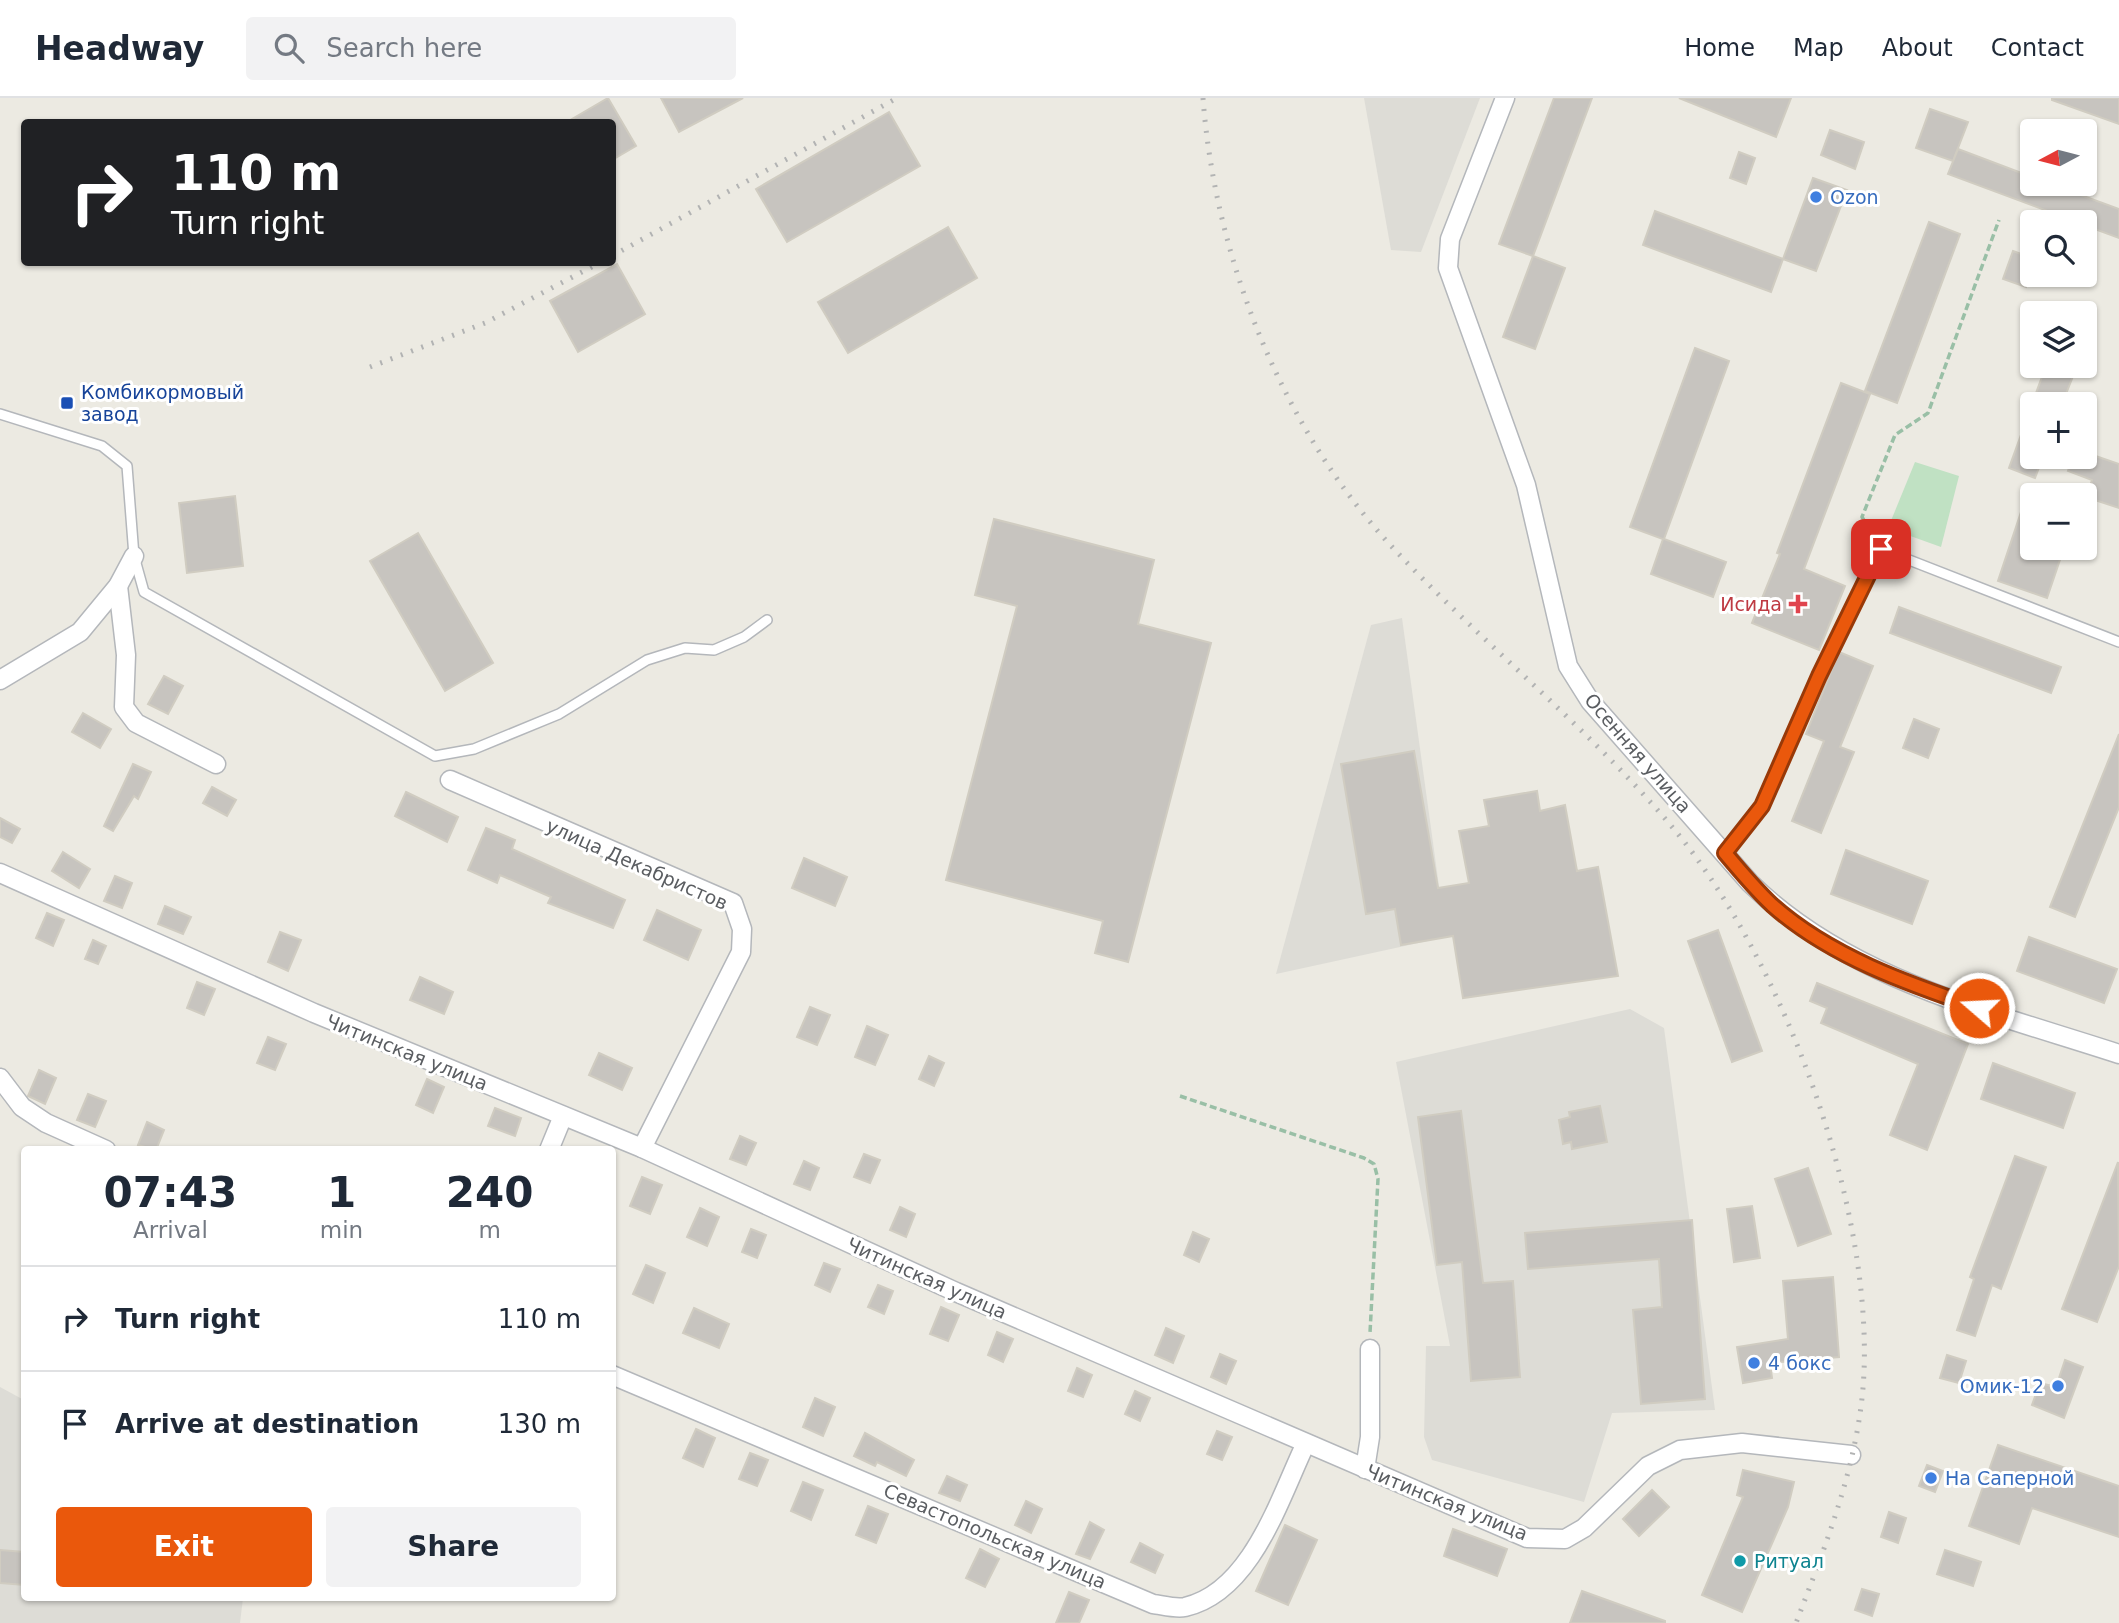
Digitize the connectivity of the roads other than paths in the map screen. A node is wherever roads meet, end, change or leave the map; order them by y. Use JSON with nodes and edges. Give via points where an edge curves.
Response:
{"nodes":[{"id":1,"x":1505,"y":98,"type":"edge"},
{"id":2,"x":0,"y":414,"type":"edge"},
{"id":3,"x":134,"y":556,"type":"junction"},
{"id":4,"x":118,"y":586,"type":"junction"},
{"id":5,"x":767,"y":620,"type":"dead end"},
{"id":6,"x":2119,"y":642,"type":"edge"},
{"id":7,"x":0,"y":680,"type":"edge"},
{"id":8,"x":216,"y":764,"type":"dead end"},
{"id":9,"x":450,"y":780,"type":"dead end"},
{"id":10,"x":1725,"y":853,"type":"junction"},
{"id":11,"x":0,"y":873,"type":"edge"},
{"id":12,"x":2119,"y":1054,"type":"edge"},
{"id":13,"x":0,"y":1078,"type":"edge"},
{"id":14,"x":563,"y":1116,"type":"junction"},
{"id":15,"x":97,"y":1146,"type":"edge"},
{"id":16,"x":551,"y":1146,"type":"edge"},
{"id":17,"x":642,"y":1148,"type":"junction"},
{"id":18,"x":1370,"y":1349,"type":"road end"},
{"id":19,"x":616,"y":1377,"type":"edge"},
{"id":20,"x":1304,"y":1444,"type":"junction"},
{"id":21,"x":1852,"y":1455,"type":"dead end"},
{"id":22,"x":1364,"y":1469,"type":"junction"}],
"edges":[{"from":1,"to":10,"type":"street","name":"Осенняя улица","via":[[1450,239],[1448,268],[1526,485],[1568,666],[1590,701]]},
{"from":2,"to":3,"type":"lane","via":[[102,446],[127,466]]},
{"from":3,"to":4,"type":"street"},
{"from":3,"to":5,"type":"lane","via":[[144,592],[435,756],[486,744],[559,714],[647,660],[685,648],[714,650]]},
{"from":4,"to":7,"type":"street","via":[[80,632]]},
{"from":4,"to":8,"type":"street","via":[[126,654],[124,707],[136,723]]},
{"from":6,"to":10,"type":"lane","via":[[1881,549],[1762,806]]},
{"from":9,"to":17,"type":"street","name":"улица Декабристов","via":[[733,903],[742,929],[741,952]]},
{"from":10,"to":12,"type":"street","name":"Осенняя улица","via":[[1774,906],[1862,963],[1926,990]]},
{"from":11,"to":14,"type":"street","name":"Читинская улица","via":[[314,1013]]},
{"from":13,"to":15,"type":"street","via":[[22,1107]]},
{"from":14,"to":16,"type":"street"},
{"from":14,"to":17,"type":"street","name":"Читинская улица"},
{"from":17,"to":20,"type":"street","name":"Читинская улица"},
{"from":18,"to":22,"type":"street","via":[[1370,1437]]},
{"from":19,"to":20,"type":"street","name":"Севастопольская улица","via":[[1153,1604],[1182,1608],[1233,1581],[1266,1530]]},
{"from":20,"to":22,"type":"street","name":"Читинская улица"},
{"from":21,"to":22,"type":"street","name":"Читинская улица","via":[[1742,1443],[1680,1450],[1648,1466],[1584,1528],[1565,1539],[1527,1538]]}]}
